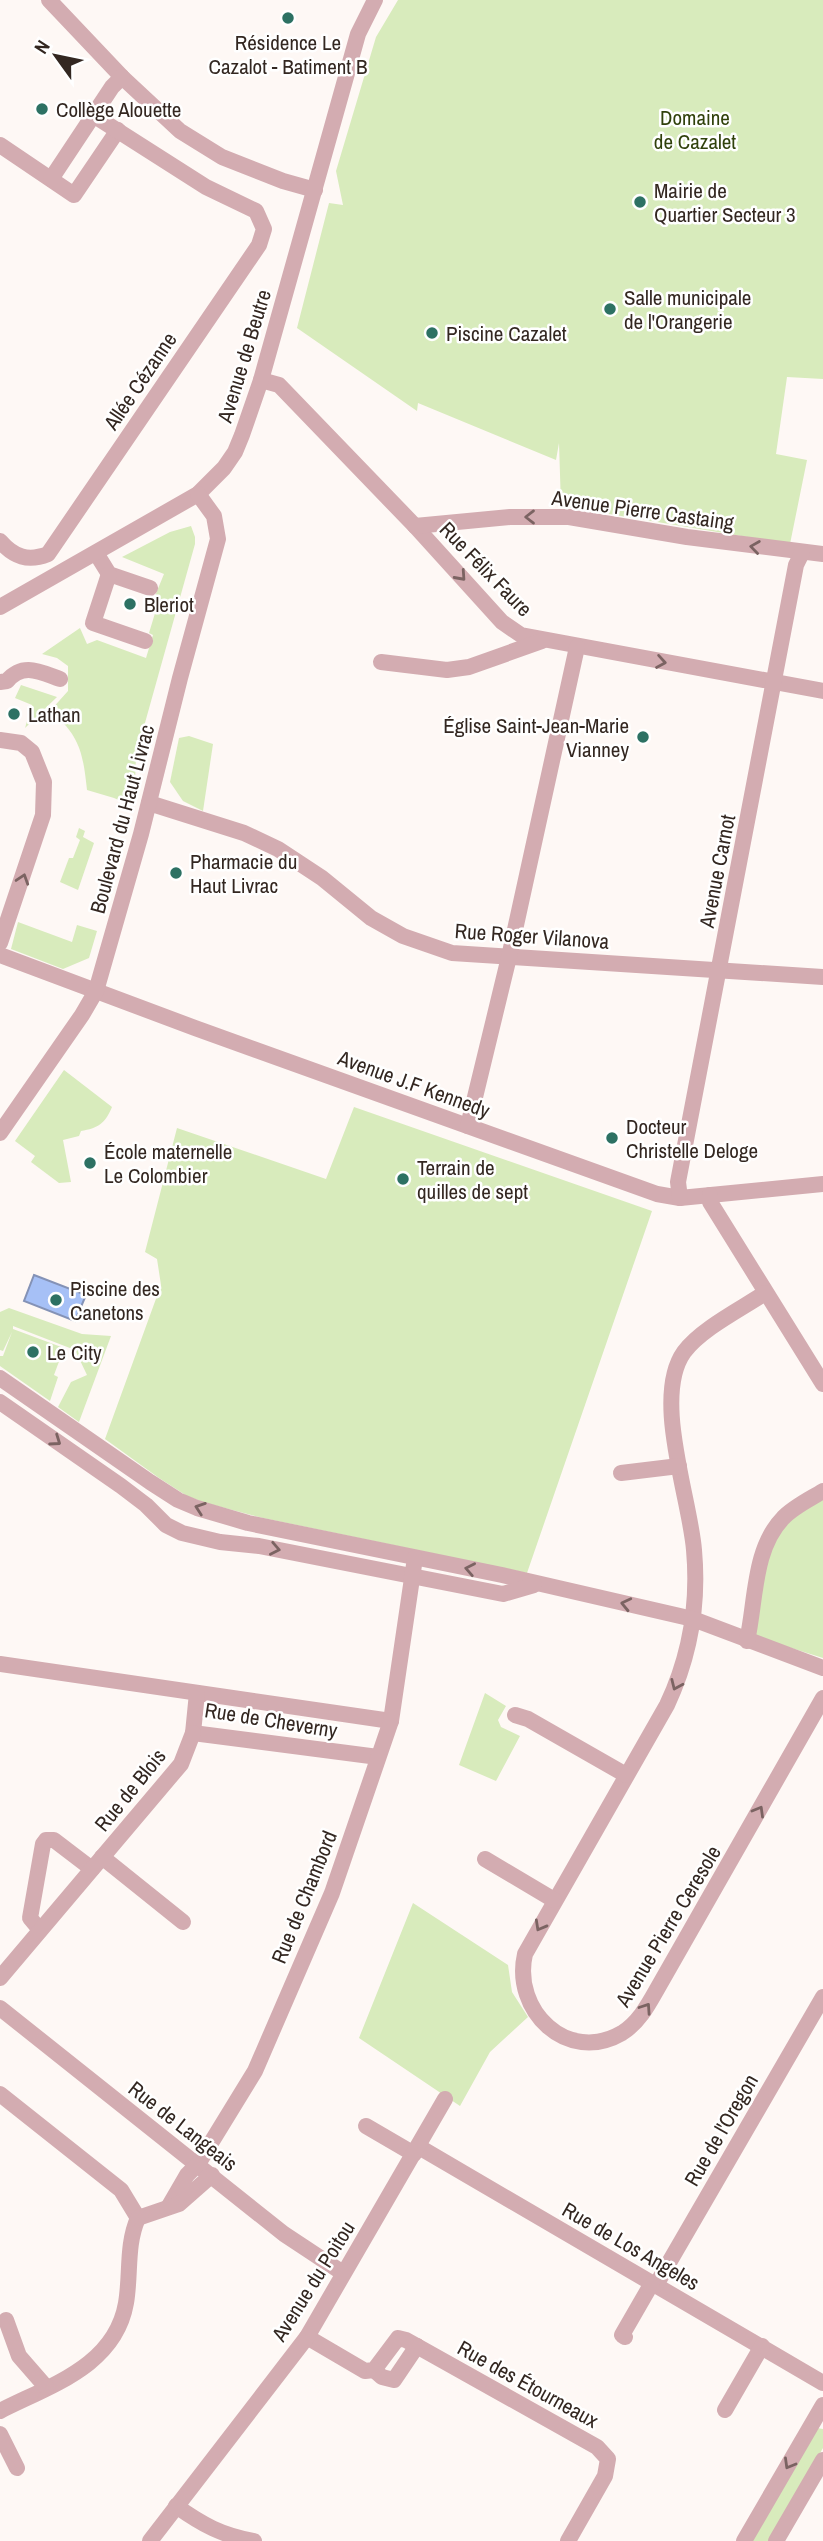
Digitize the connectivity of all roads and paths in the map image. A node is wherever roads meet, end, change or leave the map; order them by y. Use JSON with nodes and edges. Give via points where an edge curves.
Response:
{"nodes":[{"id":1,"x":49,"y":0,"type":"edge"},
{"id":2,"x":376,"y":0,"type":"edge"},
{"id":3,"x":122,"y":77,"type":"junction"},
{"id":4,"x":93,"y":115,"type":"junction"},
{"id":5,"x":118,"y":130,"type":"junction"},
{"id":6,"x":0,"y":145,"type":"edge"},
{"id":7,"x":51,"y":180,"type":"junction"},
{"id":8,"x":315,"y":190,"type":"junction"},
{"id":9,"x":261,"y":380,"type":"junction"},
{"id":10,"x":198,"y":494,"type":"junction"},
{"id":11,"x":415,"y":526,"type":"junction"},
{"id":12,"x":0,"y":541,"type":"edge"},
{"id":13,"x":96,"y":553,"type":"junction"},
{"id":14,"x":802,"y":553,"type":"junction"},
{"id":15,"x":823,"y":554,"type":"edge"},
{"id":16,"x":109,"y":575,"type":"junction"},
{"id":17,"x":150,"y":589,"type":"dead end"},
{"id":18,"x":0,"y":607,"type":"edge"},
{"id":19,"x":545,"y":640,"type":"junction"},
{"id":20,"x":145,"y":641,"type":"dead end"},
{"id":21,"x":577,"y":647,"type":"junction"},
{"id":22,"x":381,"y":662,"type":"dead end"},
{"id":23,"x":60,"y":679,"type":"dead end"},
{"id":24,"x":0,"y":682,"type":"edge"},
{"id":25,"x":774,"y":683,"type":"junction"},
{"id":26,"x":823,"y":691,"type":"edge"},
{"id":27,"x":0,"y":740,"type":"edge"},
{"id":28,"x":149,"y":803,"type":"junction"},
{"id":29,"x":0,"y":943,"type":"edge"},
{"id":30,"x":0,"y":955,"type":"edge"},
{"id":31,"x":509,"y":957,"type":"junction"},
{"id":32,"x":719,"y":971,"type":"junction"},
{"id":33,"x":823,"y":977,"type":"edge"},
{"id":34,"x":96,"y":991,"type":"junction"},
{"id":35,"x":468,"y":1126,"type":"junction"},
{"id":36,"x":0,"y":1133,"type":"edge"},
{"id":37,"x":823,"y":1184,"type":"edge"},
{"id":38,"x":710,"y":1195,"type":"junction"},
{"id":39,"x":680,"y":1198,"type":"junction"},
{"id":40,"x":765,"y":1293,"type":"junction"},
{"id":41,"x":0,"y":1378,"type":"edge"},
{"id":42,"x":823,"y":1384,"type":"edge"},
{"id":43,"x":0,"y":1402,"type":"edge"},
{"id":44,"x":679,"y":1466,"type":"junction"},
{"id":45,"x":621,"y":1474,"type":"dead end"},
{"id":46,"x":150,"y":1482,"type":"junction"},
{"id":47,"x":823,"y":1491,"type":"edge"},
{"id":48,"x":137,"y":1498,"type":"junction"},
{"id":49,"x":248,"y":1523,"type":"junction"},
{"id":50,"x":244,"y":1544,"type":"junction"},
{"id":51,"x":415,"y":1558,"type":"junction"},
{"id":52,"x":412,"y":1577,"type":"junction"},
{"id":53,"x":536,"y":1584,"type":"junction"},
{"id":54,"x":693,"y":1619,"type":"junction"},
{"id":55,"x":747,"y":1641,"type":"junction"},
{"id":56,"x":0,"y":1664,"type":"edge"},
{"id":57,"x":823,"y":1668,"type":"edge"},
{"id":58,"x":197,"y":1693,"type":"junction"},
{"id":59,"x":823,"y":1698,"type":"edge"},
{"id":60,"x":515,"y":1715,"type":"dead end"},
{"id":61,"x":391,"y":1721,"type":"junction"},
{"id":62,"x":192,"y":1733,"type":"junction"},
{"id":63,"x":378,"y":1757,"type":"junction"},
{"id":64,"x":626,"y":1775,"type":"junction"},
{"id":65,"x":485,"y":1859,"type":"dead end"},
{"id":66,"x":97,"y":1863,"type":"junction"},
{"id":67,"x":554,"y":1900,"type":"junction"},
{"id":68,"x":183,"y":1922,"type":"dead end"},
{"id":69,"x":40,"y":1930,"type":"junction"},
{"id":70,"x":0,"y":1978,"type":"edge"},
{"id":71,"x":823,"y":1997,"type":"edge"},
{"id":72,"x":0,"y":2008,"type":"edge"},
{"id":73,"x":0,"y":2094,"type":"edge"},
{"id":74,"x":445,"y":2099,"type":"dead end"},
{"id":75,"x":366,"y":2126,"type":"dead end"},
{"id":76,"x":416,"y":2150,"type":"junction"},
{"id":77,"x":198,"y":2164,"type":"junction"},
{"id":78,"x":212,"y":2175,"type":"junction"},
{"id":79,"x":169,"y":2206,"type":"junction"},
{"id":80,"x":138,"y":2218,"type":"junction"},
{"id":81,"x":343,"y":2273,"type":"junction"},
{"id":82,"x":654,"y":2284,"type":"junction"},
{"id":83,"x":6,"y":2320,"type":"dead end"},
{"id":84,"x":307,"y":2337,"type":"junction"},
{"id":85,"x":625,"y":2337,"type":"dead end"},
{"id":86,"x":417,"y":2346,"type":"junction"},
{"id":87,"x":762,"y":2346,"type":"junction"},
{"id":88,"x":374,"y":2370,"type":"junction"},
{"id":89,"x":823,"y":2383,"type":"edge"},
{"id":90,"x":46,"y":2387,"type":"junction"},
{"id":91,"x":823,"y":2405,"type":"edge"},
{"id":92,"x":724,"y":2410,"type":"dead end"},
{"id":93,"x":0,"y":2411,"type":"edge"},
{"id":94,"x":0,"y":2434,"type":"edge"},
{"id":95,"x":823,"y":2460,"type":"edge"},
{"id":96,"x":17,"y":2468,"type":"dead end"},
{"id":97,"x":177,"y":2506,"type":"junction"},
{"id":98,"x":150,"y":2541,"type":"edge"},
{"id":99,"x":254,"y":2541,"type":"edge"},
{"id":100,"x":568,"y":2541,"type":"edge"},
{"id":101,"x":744,"y":2541,"type":"edge"},
{"id":102,"x":776,"y":2541,"type":"edge"}],
"edges":[{"from":1,"to":3,"type":"street"},
{"from":2,"to":8,"type":"street","name":"Avenue de Beutre","via":[[359,34]]},
{"from":3,"to":4,"type":"street"},
{"from":3,"to":8,"type":"street","via":[[180,131],[222,157]]},
{"from":4,"to":5,"type":"street"},
{"from":4,"to":7,"type":"street"},
{"from":5,"to":7,"type":"street","via":[[74,195]]},
{"from":5,"to":12,"type":"street","name":"Allée Cézanne","via":[[206,187],[256,211],[264,229],[259,245],[48,554],[23,558],[10,553]]},
{"from":6,"to":7,"type":"street"},
{"from":8,"to":9,"type":"street","name":"Avenue de Beutre"},
{"from":9,"to":10,"type":"street","name":"Avenue de Beutre","via":[[235,452]]},
{"from":9,"to":11,"type":"street","name":"Rue Félix Faure","via":[[279,385]]},
{"from":10,"to":13,"type":"street","name":"Avenue de Beutre"},
{"from":10,"to":28,"type":"street","name":"Boulevard du Haut Livrac","via":[[214,516],[218,538]]},
{"from":14,"to":11,"type":"street","name":"Avenue Pierre Castaing","one_way":true,"via":[[569,517]]},
{"from":11,"to":19,"type":"street","name":"Rue Félix Faure","one_way":true,"via":[[502,622],[521,635]]},
{"from":13,"to":16,"type":"street"},
{"from":13,"to":18,"type":"street","name":"Avenue de Beutre"},
{"from":14,"to":15,"type":"street","name":"Avenue Pierre Castaing"},
{"from":14,"to":25,"type":"street","name":"Avenue Carnot"},
{"from":16,"to":17,"type":"street"},
{"from":16,"to":20,"type":"street","via":[[93,623]]},
{"from":19,"to":21,"type":"street","name":"Rue Félix Faure"},
{"from":19,"to":22,"type":"street","via":[[469,667],[447,670]]},
{"from":21,"to":25,"type":"street","name":"Rue Félix Faure","one_way":true},
{"from":21,"to":31,"type":"street"},
{"from":23,"to":24,"type":"street","via":[[29,669]]},
{"from":25,"to":26,"type":"street","name":"Rue Félix Faure"},
{"from":25,"to":32,"type":"street","name":"Avenue Carnot"},
{"from":29,"to":27,"type":"street","one_way":true,"via":[[43,815],[44,782],[32,752],[21,743]]},
{"from":28,"to":31,"type":"street","name":"Rue Roger Vilanova","via":[[244,833],[278,849],[371,918],[411,940],[452,953]]},
{"from":28,"to":34,"type":"street","name":"Boulevard du Haut Livrac"},
{"from":30,"to":34,"type":"street","name":"Avenue J.F Kennedy"},
{"from":31,"to":32,"type":"street","name":"Rue Roger Vilanova"},
{"from":31,"to":35,"type":"street"},
{"from":32,"to":33,"type":"street","name":"Rue Roger Vilanova"},
{"from":32,"to":39,"type":"street","name":"Avenue Carnot","via":[[678,1182]]},
{"from":34,"to":35,"type":"street","name":"Avenue J.F Kennedy"},
{"from":34,"to":36,"type":"street","name":"Boulevard du Haut Livrac"},
{"from":35,"to":39,"type":"street","name":"Avenue J.F Kennedy","via":[[657,1194]]},
{"from":37,"to":38,"type":"street","name":"Avenue J.F Kennedy"},
{"from":38,"to":39,"type":"street","name":"Avenue J.F Kennedy"},
{"from":38,"to":40,"type":"street"},
{"from":40,"to":42,"type":"street"},
{"from":40,"to":44,"type":"street","name":"Avenue Pierre Ceresole","via":[[706,1332],[679,1360],[671,1391]]},
{"from":41,"to":46,"type":"street"},
{"from":43,"to":48,"type":"street","one_way":true},
{"from":44,"to":45,"type":"street"},
{"from":44,"to":54,"type":"street","name":"Avenue Pierre Ceresole","via":[[694,1550]]},
{"from":46,"to":48,"type":"street"},
{"from":49,"to":46,"type":"street","one_way":true,"via":[[188,1504]]},
{"from":47,"to":55,"type":"street","via":[[785,1516],[769,1537]]},
{"from":48,"to":50,"type":"street","via":[[166,1525],[182,1533]]},
{"from":49,"to":50,"type":"street"},
{"from":49,"to":51,"type":"street"},
{"from":50,"to":52,"type":"street","one_way":true},
{"from":51,"to":52,"type":"street","name":"Rue de Chambord"},
{"from":53,"to":51,"type":"street","one_way":true},
{"from":52,"to":53,"type":"street","via":[[503,1594]]},
{"from":52,"to":61,"type":"street","name":"Rue de Chambord"},
{"from":54,"to":53,"type":"street","one_way":true},
{"from":54,"to":55,"type":"street"},
{"from":54,"to":64,"type":"street","name":"Avenue Pierre Ceresole","one_way":true,"via":[[675,1688]]},
{"from":55,"to":57,"type":"street"},
{"from":56,"to":58,"type":"street","name":"Rue de Cheverny"},
{"from":58,"to":61,"type":"street","name":"Rue de Cheverny"},
{"from":58,"to":62,"type":"street","name":"Rue de Cheverny"},
{"from":67,"to":59,"type":"street","name":"Avenue Pierre Ceresole","one_way":true,"via":[[523,1964],[524,1990],[534,2012],[564,2037],[583,2041],[619,2035],[646,2009]]},
{"from":60,"to":64,"type":"street"},
{"from":61,"to":63,"type":"street","name":"Rue de Chambord"},
{"from":62,"to":63,"type":"street","name":"Rue de Cheverny"},
{"from":62,"to":66,"type":"street","name":"Rue de Blois","via":[[181,1764]]},
{"from":63,"to":77,"type":"street","name":"Rue de Chambord","via":[[332,1893],[260,2058]]},
{"from":64,"to":67,"type":"street","name":"Avenue Pierre Ceresole"},
{"from":65,"to":67,"type":"street"},
{"from":66,"to":68,"type":"street"},
{"from":66,"to":69,"type":"street","name":"Rue de Blois"},
{"from":66,"to":69,"type":"street","via":[[46,1840],[30,1918]]},
{"from":69,"to":70,"type":"street","name":"Rue de Blois"},
{"from":71,"to":82,"type":"street","name":"Rue de l'Oregon"},
{"from":72,"to":77,"type":"street","name":"Rue de Langeais"},
{"from":73,"to":80,"type":"street","via":[[121,2190]]},
{"from":74,"to":76,"type":"street","name":"Avenue du Poitou"},
{"from":75,"to":76,"type":"street","name":"Rue de Los Angeles"},
{"from":76,"to":81,"type":"street","name":"Avenue du Poitou"},
{"from":76,"to":82,"type":"street","name":"Rue de Los Angeles"},
{"from":77,"to":78,"type":"street","name":"Rue de Langeais"},
{"from":77,"to":79,"type":"street","name":"Rue de Chambord"},
{"from":78,"to":79,"type":"street","via":[[179,2204]]},
{"from":78,"to":81,"type":"street","name":"Rue de Langeais","via":[[284,2234]]},
{"from":79,"to":80,"type":"street"},
{"from":80,"to":90,"type":"street","via":[[131,2235],[125,2304],[117,2331],[90,2364]]},
{"from":81,"to":84,"type":"street","name":"Avenue du Poitou"},
{"from":82,"to":85,"type":"street","name":"Rue de l'Oregon","via":[[622,2335]]},
{"from":82,"to":87,"type":"street","name":"Rue de Los Angeles"},
{"from":83,"to":90,"type":"street","via":[[19,2356]]},
{"from":84,"to":88,"type":"street","via":[[365,2371]]},
{"from":84,"to":97,"type":"street","name":"Avenue du Poitou"},
{"from":86,"to":88,"type":"street","via":[[398,2338]]},
{"from":86,"to":88,"type":"street","via":[[394,2381]]},
{"from":86,"to":100,"type":"street","name":"Rue des Étourneaux","via":[[597,2447],[608,2459],[605,2476]]},
{"from":87,"to":89,"type":"street","name":"Rue de Los Angeles"},
{"from":87,"to":92,"type":"street"},
{"from":90,"to":93,"type":"street"},
{"from":91,"to":101,"type":"street","one_way":true},
{"from":94,"to":96,"type":"street"},
{"from":95,"to":102,"type":"street"},
{"from":97,"to":98,"type":"street","name":"Avenue du Poitou"},
{"from":97,"to":99,"type":"street","via":[[206,2527]]}]}
